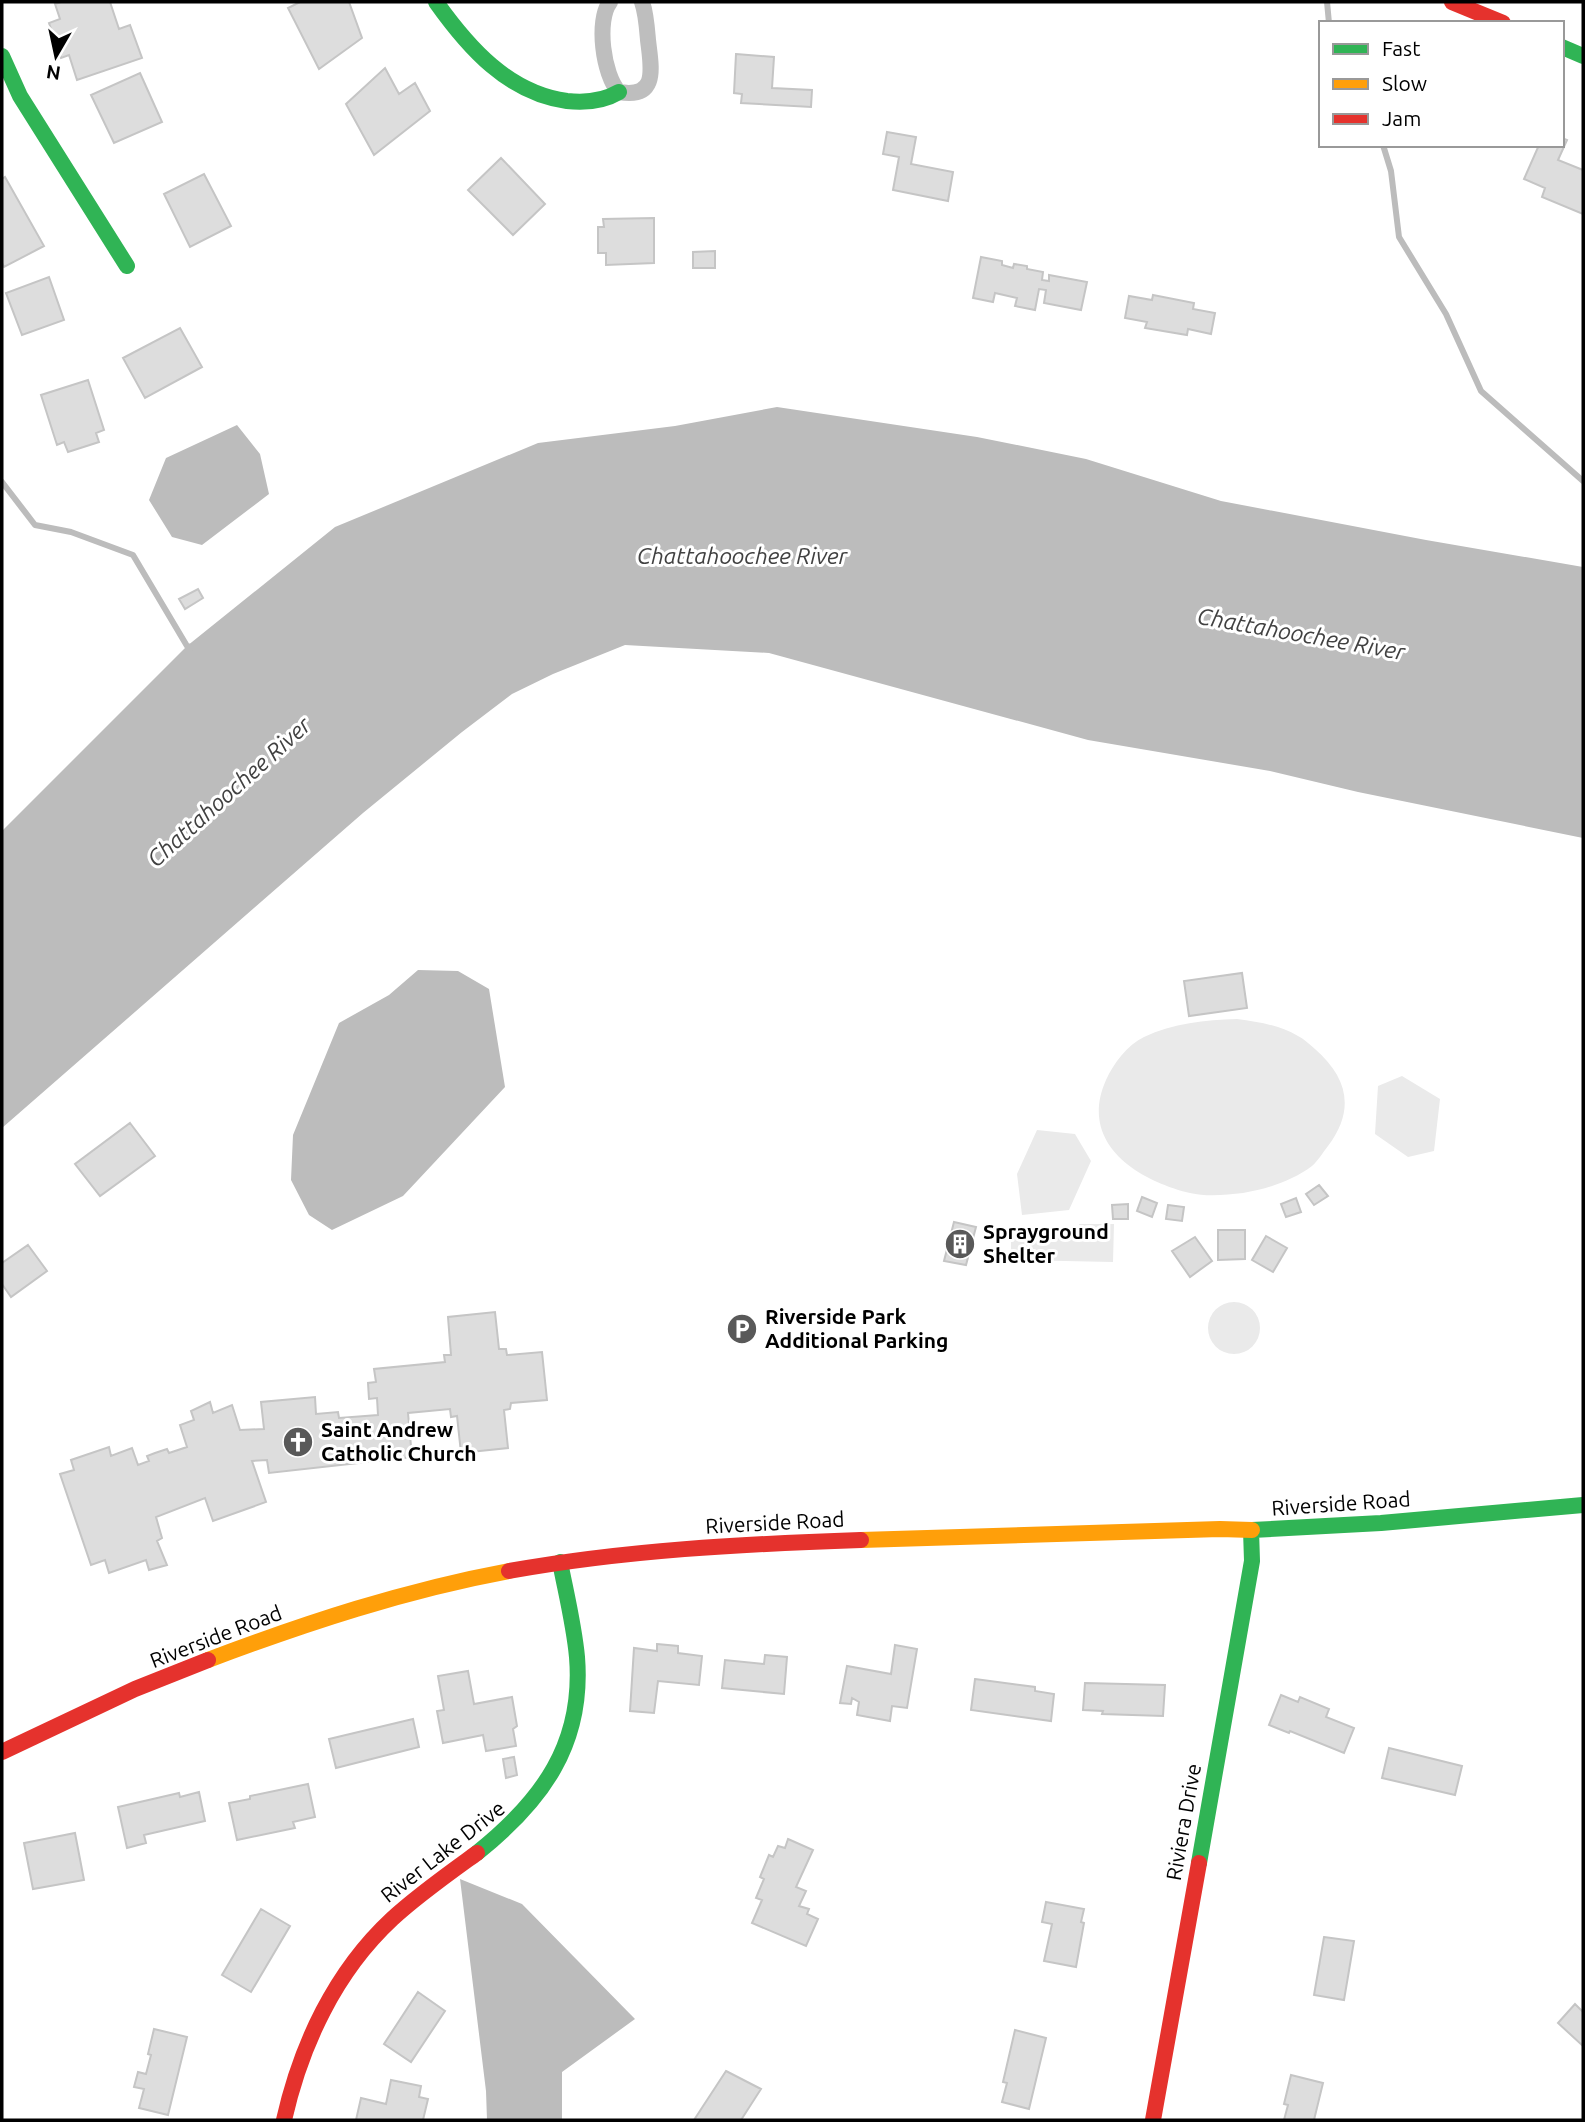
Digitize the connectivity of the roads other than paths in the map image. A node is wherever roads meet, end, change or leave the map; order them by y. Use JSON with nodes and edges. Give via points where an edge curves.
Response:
{"nodes":[{"id":1,"x":436,"y":2,"type":"edge"},
{"id":2,"x":610,"y":2,"type":"edge"},
{"id":3,"x":642,"y":2,"type":"edge"},
{"id":4,"x":1452,"y":2,"type":"edge"},
{"id":5,"x":1498,"y":21,"type":"edge"},
{"id":6,"x":1564,"y":48,"type":"edge"},
{"id":7,"x":2,"y":56,"type":"edge"},
{"id":8,"x":1583,"y":56,"type":"edge"},
{"id":9,"x":619,"y":92,"type":"junction"},
{"id":10,"x":127,"y":267,"type":"dead end"},
{"id":11,"x":1583,"y":1505,"type":"edge"},
{"id":12,"x":1251,"y":1530,"type":"junction"},
{"id":13,"x":560,"y":1562,"type":"junction"},
{"id":14,"x":2,"y":1752,"type":"edge"},
{"id":15,"x":285,"y":2120,"type":"edge"},
{"id":16,"x":1153,"y":2120,"type":"edge"}],
"edges":[{"from":1,"to":9,"type":"street","via":[[499,73],[533,94],[594,102]]},
{"from":2,"to":9,"type":"street","via":[[604,9],[603,42],[608,74]]},
{"from":3,"to":9,"type":"street","via":[[652,74],[639,92]]},
{"from":4,"to":5,"type":"street"},
{"from":6,"to":8,"type":"street"},
{"from":7,"to":10,"type":"street","via":[[20,96]]},
{"from":11,"to":12,"type":"street","name":"Riverside Road"},
{"from":12,"to":13,"type":"street","name":"Riverside Road","via":[[758,1544]]},
{"from":12,"to":16,"type":"street","name":"Riviera Drive","via":[[1252,1561]]},
{"from":13,"to":14,"type":"street","name":"Riverside Road","via":[[419,1591],[280,1634],[134,1691]]},
{"from":13,"to":15,"type":"street","name":"River Lake Drive","via":[[578,1672],[564,1750],[546,1786],[524,1814],[498,1839],[430,1885],[351,1966],[320,2017],[299,2066]]}]}
